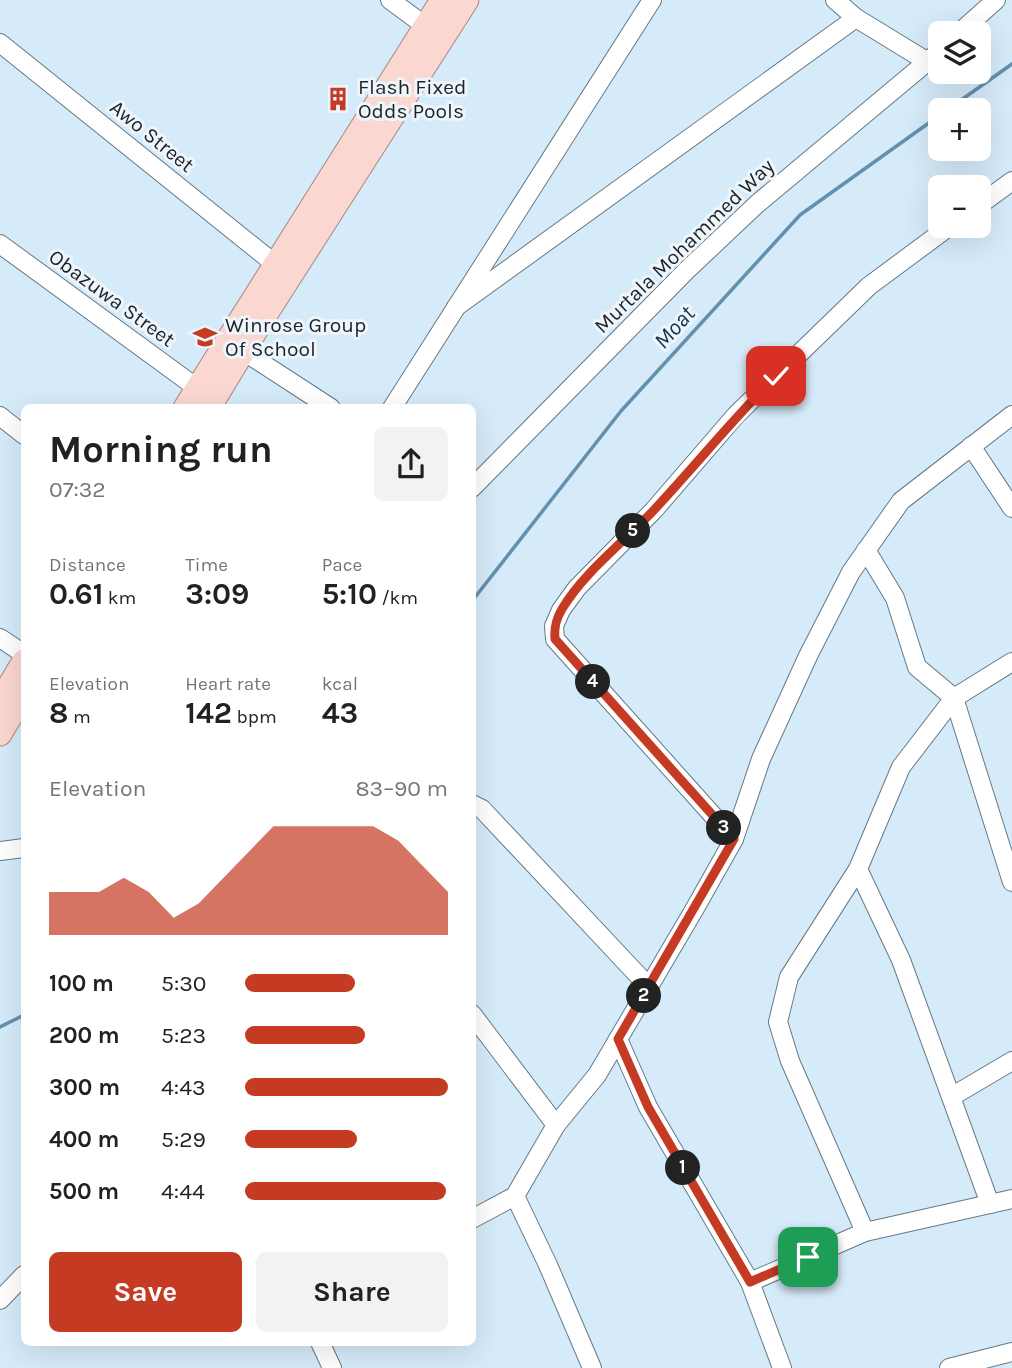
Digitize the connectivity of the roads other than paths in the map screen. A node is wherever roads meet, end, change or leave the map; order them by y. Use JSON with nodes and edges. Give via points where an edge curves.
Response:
{"nodes":[{"id":1,"x":390,"y":0,"type":"edge"},
{"id":2,"x":442,"y":0,"type":"edge"},
{"id":3,"x":467,"y":0,"type":"edge"},
{"id":4,"x":652,"y":0,"type":"edge"},
{"id":5,"x":835,"y":0,"type":"edge"},
{"id":6,"x":996,"y":0,"type":"edge"},
{"id":7,"x":856,"y":18,"type":"junction"},
{"id":8,"x":972,"y":21,"type":"edge"},
{"id":9,"x":424,"y":25,"type":"junction"},
{"id":10,"x":0,"y":43,"type":"edge"},
{"id":11,"x":928,"y":53,"type":"edge"},
{"id":12,"x":928,"y":61,"type":"edge"},
{"id":13,"x":1012,"y":183,"type":"edge"},
{"id":14,"x":991,"y":197,"type":"edge"},
{"id":15,"x":934,"y":238,"type":"edge"},
{"id":16,"x":0,"y":244,"type":"edge"},
{"id":17,"x":275,"y":264,"type":"junction"},
{"id":18,"x":456,"y":307,"type":"junction"},
{"id":19,"x":235,"y":345,"type":"junction"},
{"id":20,"x":197,"y":401,"type":"edge"},
{"id":21,"x":325,"y":404,"type":"edge"},
{"id":22,"x":395,"y":404,"type":"edge"},
{"id":23,"x":1012,"y":415,"type":"edge"},
{"id":24,"x":0,"y":416,"type":"edge"},
{"id":25,"x":21,"y":433,"type":"edge"},
{"id":26,"x":971,"y":446,"type":"junction"},
{"id":27,"x":476,"y":484,"type":"edge"},
{"id":28,"x":1012,"y":508,"type":"edge"},
{"id":29,"x":866,"y":550,"type":"junction"},
{"id":30,"x":0,"y":638,"type":"edge"},
{"id":31,"x":21,"y":652,"type":"edge"},
{"id":32,"x":1012,"y":662,"type":"edge"},
{"id":33,"x":21,"y":667,"type":"edge"},
{"id":34,"x":954,"y":698,"type":"junction"},
{"id":35,"x":21,"y":699,"type":"edge"},
{"id":36,"x":0,"y":701,"type":"edge"},
{"id":37,"x":0,"y":734,"type":"edge"},
{"id":38,"x":476,"y":806,"type":"edge"},
{"id":39,"x":734,"y":839,"type":"junction"},
{"id":40,"x":21,"y":848,"type":"edge"},
{"id":41,"x":0,"y":851,"type":"edge"},
{"id":42,"x":858,"y":869,"type":"junction"},
{"id":43,"x":1012,"y":882,"type":"edge"},
{"id":44,"x":649,"y":988,"type":"junction"},
{"id":45,"x":476,"y":1019,"type":"edge"},
{"id":46,"x":618,"y":1039,"type":"junction"},
{"id":47,"x":1012,"y":1061,"type":"edge"},
{"id":48,"x":951,"y":1097,"type":"junction"},
{"id":49,"x":556,"y":1125,"type":"junction"},
{"id":50,"x":515,"y":1196,"type":"junction"},
{"id":51,"x":1012,"y":1199,"type":"edge"},
{"id":52,"x":989,"y":1204,"type":"junction"},
{"id":53,"x":476,"y":1217,"type":"edge"},
{"id":54,"x":865,"y":1232,"type":"junction"},
{"id":55,"x":21,"y":1278,"type":"edge"},
{"id":56,"x":750,"y":1282,"type":"junction"},
{"id":57,"x":0,"y":1300,"type":"edge"},
{"id":58,"x":322,"y":1346,"type":"edge"},
{"id":59,"x":1012,"y":1352,"type":"edge"},
{"id":60,"x":332,"y":1368,"type":"edge"},
{"id":61,"x":592,"y":1368,"type":"edge"},
{"id":62,"x":782,"y":1368,"type":"edge"},
{"id":63,"x":949,"y":1368,"type":"edge"}],
"edges":[{"from":1,"to":9,"type":"street"},
{"from":2,"to":9,"type":"main road"},
{"from":3,"to":19,"type":"main road"},
{"from":4,"to":18,"type":"street"},
{"from":5,"to":7,"type":"street"},
{"from":6,"to":8,"type":"street"},
{"from":7,"to":11,"type":"street"},
{"from":7,"to":18,"type":"street"},
{"from":9,"to":17,"type":"main road"},
{"from":10,"to":17,"type":"street","name":"Awo Street"},
{"from":12,"to":27,"type":"street","name":"Murtala Mohammed Way","via":[[697,261]]},
{"from":13,"to":14,"type":"street"},
{"from":15,"to":39,"type":"street","via":[[869,286],[736,415],[654,510],[576,588],[554,626],[555,639]]},
{"from":16,"to":20,"type":"street","name":"Obazuwa Street"},
{"from":17,"to":19,"type":"main road"},
{"from":18,"to":22,"type":"street"},
{"from":19,"to":20,"type":"main road"},
{"from":19,"to":21,"type":"street"},
{"from":23,"to":26,"type":"street"},
{"from":24,"to":25,"type":"street"},
{"from":26,"to":28,"type":"street"},
{"from":26,"to":29,"type":"street","via":[[901,501]]},
{"from":29,"to":34,"type":"street","via":[[895,598],[917,667]]},
{"from":29,"to":39,"type":"street","via":[[803,667],[761,759]]},
{"from":30,"to":31,"type":"street"},
{"from":32,"to":34,"type":"street"},
{"from":33,"to":36,"type":"main road"},
{"from":34,"to":42,"type":"street","via":[[901,767]]},
{"from":34,"to":43,"type":"street"},
{"from":35,"to":37,"type":"main road"},
{"from":38,"to":44,"type":"street"},
{"from":39,"to":44,"type":"street"},
{"from":40,"to":41,"type":"street"},
{"from":42,"to":48,"type":"street","via":[[901,960]]},
{"from":42,"to":54,"type":"street","via":[[789,977],[778,1022],[790,1061]]},
{"from":44,"to":46,"type":"street"},
{"from":45,"to":49,"type":"street"},
{"from":46,"to":49,"type":"street","via":[[597,1075]]},
{"from":46,"to":56,"type":"street","via":[[648,1107]]},
{"from":47,"to":48,"type":"street"},
{"from":48,"to":52,"type":"street"},
{"from":49,"to":50,"type":"street"},
{"from":50,"to":53,"type":"street"},
{"from":50,"to":61,"type":"street"},
{"from":51,"to":52,"type":"street"},
{"from":52,"to":54,"type":"street"},
{"from":54,"to":56,"type":"street"},
{"from":55,"to":57,"type":"street"},
{"from":56,"to":62,"type":"street"},
{"from":58,"to":60,"type":"street"},
{"from":59,"to":63,"type":"street"}]}
